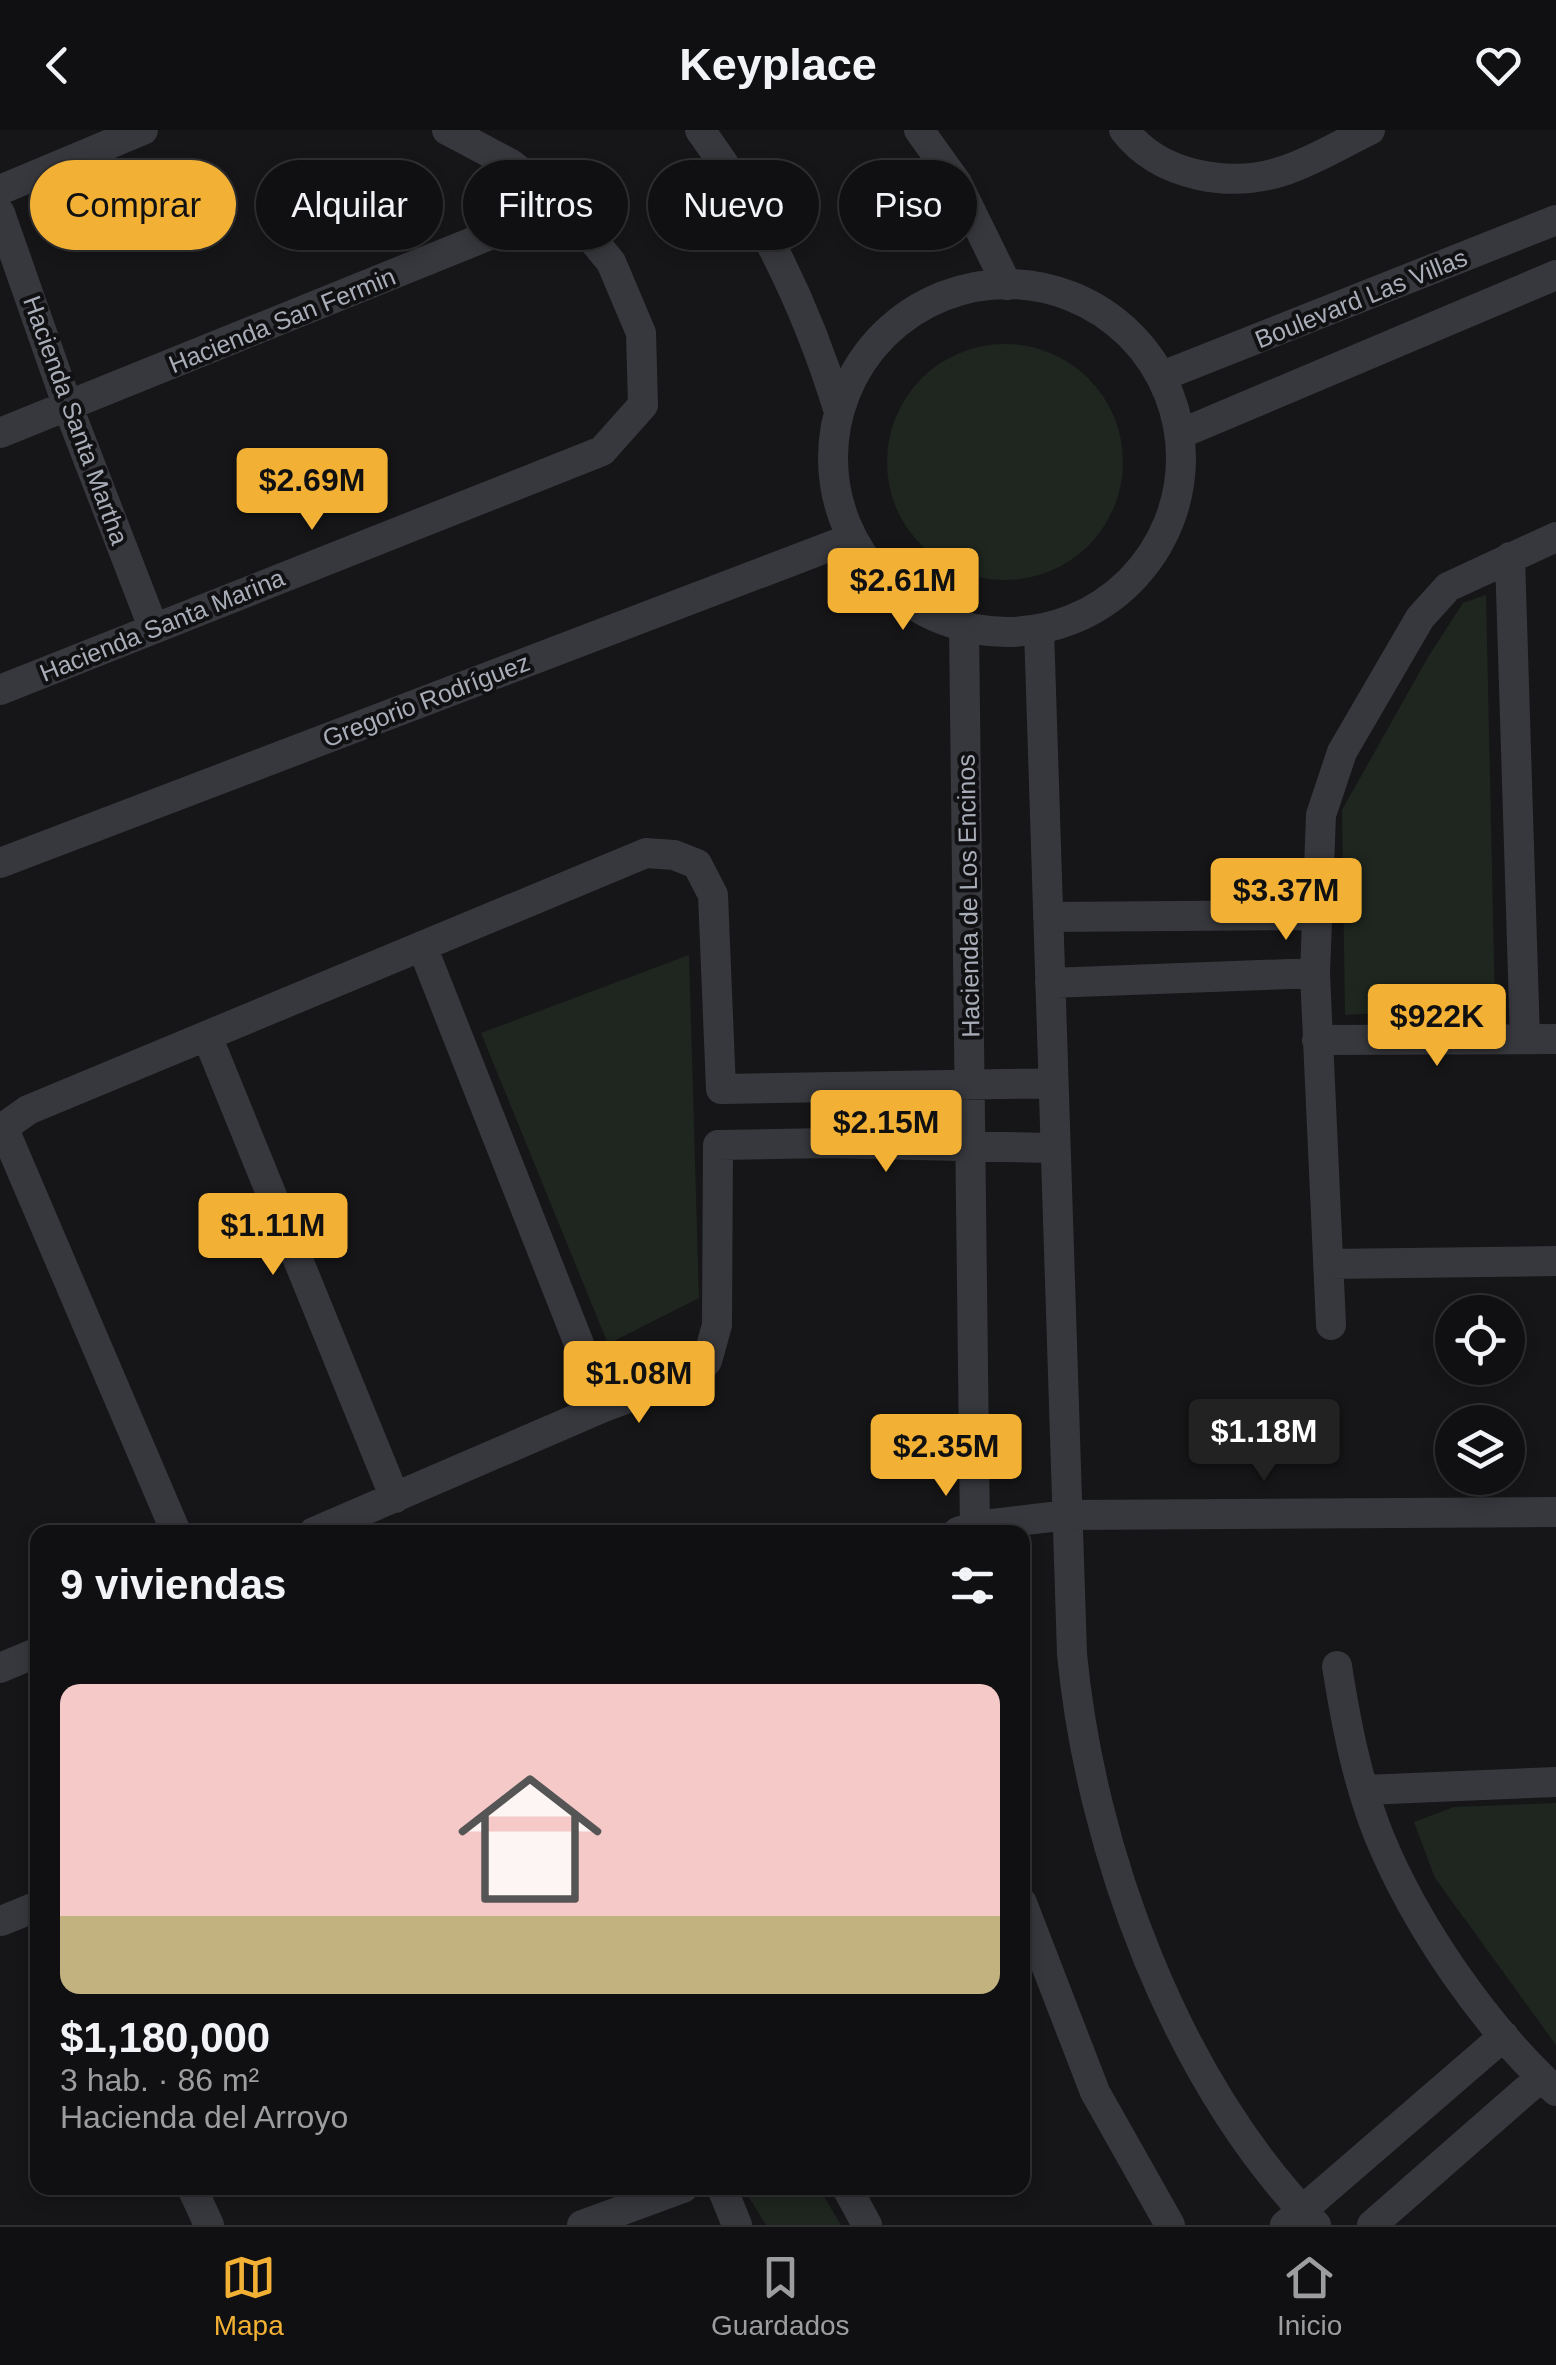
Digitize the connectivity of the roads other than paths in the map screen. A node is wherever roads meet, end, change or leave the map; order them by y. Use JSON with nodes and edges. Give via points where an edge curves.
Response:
{"nodes":[{"id":1,"x":143,"y":130,"type":"edge"},
{"id":2,"x":447,"y":130,"type":"edge"},
{"id":3,"x":700,"y":130,"type":"edge"},
{"id":4,"x":919,"y":130,"type":"edge"},
{"id":5,"x":1124,"y":130,"type":"edge"},
{"id":6,"x":1370,"y":130,"type":"edge"},
{"id":7,"x":503,"y":160,"type":"edge"},
{"id":8,"x":0,"y":190,"type":"edge"},
{"id":9,"x":0,"y":213,"type":"edge"},
{"id":10,"x":1556,"y":220,"type":"edge"},
{"id":11,"x":463,"y":246,"type":"edge"},
{"id":12,"x":601,"y":250,"type":"edge"},
{"id":13,"x":1556,"y":274,"type":"edge"},
{"id":14,"x":1007,"y":285,"type":"junction"},
{"id":15,"x":1165,"y":375,"type":"junction"},
{"id":16,"x":68,"y":407,"type":"junction"},
{"id":17,"x":839,"y":412,"type":"junction"},
{"id":18,"x":0,"y":434,"type":"edge"},
{"id":19,"x":1180,"y":434,"type":"junction"},
{"id":20,"x":1556,"y":537,"type":"edge"},
{"id":21,"x":852,"y":538,"type":"junction"},
{"id":22,"x":1510,"y":557,"type":"junction"},
{"id":23,"x":964,"y":626,"type":"junction"},
{"id":24,"x":154,"y":627,"type":"junction"},
{"id":25,"x":1039,"y":629,"type":"junction"},
{"id":26,"x":0,"y":690,"type":"edge"},
{"id":27,"x":0,"y":863,"type":"edge"},
{"id":28,"x":1316,"y":916,"type":"junction"},
{"id":29,"x":1048,"y":917,"type":"junction"},
{"id":30,"x":422,"y":946,"type":"junction"},
{"id":31,"x":1315,"y":973,"type":"junction"},
{"id":32,"x":1050,"y":983,"type":"junction"},
{"id":33,"x":206,"y":1036,"type":"junction"},
{"id":34,"x":1525,"y":1039,"type":"junction"},
{"id":35,"x":1556,"y":1039,"type":"edge"},
{"id":36,"x":1318,"y":1040,"type":"junction"},
{"id":37,"x":1054,"y":1083,"type":"junction"},
{"id":38,"x":971,"y":1084,"type":"junction"},
{"id":39,"x":2,"y":1128,"type":"edge"},
{"id":40,"x":972,"y":1146,"type":"junction"},
{"id":41,"x":1056,"y":1148,"type":"junction"},
{"id":42,"x":1556,"y":1262,"type":"edge"},
{"id":43,"x":1328,"y":1264,"type":"junction"},
{"id":44,"x":1330,"y":1325,"type":"dead end"},
{"id":45,"x":604,"y":1407,"type":"junction"},
{"id":46,"x":395,"y":1498,"type":"junction"},
{"id":47,"x":1556,"y":1512,"type":"edge"},
{"id":48,"x":1068,"y":1515,"type":"junction"},
{"id":49,"x":173,"y":1525,"type":"edge"},
{"id":50,"x":331,"y":1525,"type":"edge"},
{"id":51,"x":969,"y":1525,"type":"edge"},
{"id":52,"x":1002,"y":1525,"type":"edge"},
{"id":53,"x":30,"y":1655,"type":"edge"},
{"id":54,"x":1337,"y":1666,"type":"dead end"},
{"id":55,"x":0,"y":1668,"type":"edge"},
{"id":56,"x":1556,"y":1782,"type":"edge"},
{"id":57,"x":1364,"y":1790,"type":"junction"},
{"id":58,"x":30,"y":1909,"type":"edge"},
{"id":59,"x":1,"y":1921,"type":"edge"},
{"id":60,"x":1030,"y":1924,"type":"edge"},
{"id":61,"x":1504,"y":2036,"type":"junction"},
{"id":62,"x":1548,"y":2084,"type":"edge"},
{"id":63,"x":195,"y":2195,"type":"edge"},
{"id":64,"x":665,"y":2195,"type":"edge"},
{"id":65,"x":725,"y":2195,"type":"edge"},
{"id":66,"x":850,"y":2195,"type":"edge"},
{"id":67,"x":1301,"y":2220,"type":"edge"},
{"id":68,"x":209,"y":2225,"type":"edge"},
{"id":69,"x":582,"y":2225,"type":"edge"},
{"id":70,"x":737,"y":2225,"type":"edge"},
{"id":71,"x":867,"y":2225,"type":"edge"},
{"id":72,"x":1170,"y":2225,"type":"edge"},
{"id":73,"x":1372,"y":2225,"type":"edge"}],
"edges":[{"from":1,"to":8,"type":"street"},
{"from":2,"to":7,"type":"street"},
{"from":3,"to":17,"type":"street","via":[[776,250]]},
{"from":4,"to":14,"type":"street","via":[[958,184]]},
{"from":5,"to":6,"type":"street","via":[[1164,164],[1240,178],[1286,170]]},
{"from":9,"to":16,"type":"street","name":"Hacienda Santa Martha"},
{"from":10,"to":15,"type":"street","name":"Boulevard Las Villas"},
{"from":11,"to":16,"type":"street","name":"Hacienda San Fermin"},
{"from":12,"to":24,"type":"street","name":"Hacienda Santa Marina","via":[[641,332],[644,404],[602,451]]},
{"from":13,"to":19,"type":"street","name":"Boulevard Las Villas"},
{"from":14,"to":15,"type":"street","via":[[1068,296],[1096,310]]},
{"from":14,"to":17,"type":"street","via":[[975,288],[914,311],[867,355]]},
{"from":15,"to":19,"type":"street"},
{"from":16,"to":18,"type":"street","name":"Hacienda San Fermin"},
{"from":16,"to":24,"type":"street","name":"Hacienda Santa Martha"},
{"from":17,"to":21,"type":"street","via":[[834,476]]},
{"from":19,"to":25,"type":"street","via":[[1170,520],[1140,571],[1094,609]]},
{"from":20,"to":22,"type":"street"},
{"from":21,"to":23,"type":"street","via":[[910,603]]},
{"from":21,"to":27,"type":"street","name":"Gregorio Rodríguez"},
{"from":22,"to":28,"type":"street","via":[[1448,588],[1420,618],[1342,752],[1320,815]]},
{"from":22,"to":34,"type":"street"},
{"from":23,"to":25,"type":"street"},
{"from":23,"to":38,"type":"street","name":"Hacienda de Los Encinos"},
{"from":24,"to":26,"type":"street","name":"Hacienda Santa Marina"},
{"from":25,"to":29,"type":"street"},
{"from":28,"to":29,"type":"street"},
{"from":28,"to":31,"type":"street"},
{"from":29,"to":32,"type":"street"},
{"from":30,"to":33,"type":"street"},
{"from":30,"to":38,"type":"street","via":[[646,853],[674,856],[697,864],[713,895],[721,1089]]},
{"from":30,"to":45,"type":"street"},
{"from":31,"to":32,"type":"street"},
{"from":31,"to":36,"type":"street"},
{"from":32,"to":37,"type":"street"},
{"from":33,"to":39,"type":"street","via":[[28,1110]]},
{"from":33,"to":46,"type":"street"},
{"from":34,"to":35,"type":"street"},
{"from":34,"to":36,"type":"street"},
{"from":36,"to":43,"type":"street"},
{"from":37,"to":38,"type":"street"},
{"from":37,"to":41,"type":"street"},
{"from":38,"to":40,"type":"street","name":"Hacienda de Los Encinos"},
{"from":39,"to":49,"type":"street"},
{"from":40,"to":41,"type":"street"},
{"from":40,"to":45,"type":"street","via":[[718,1145],[716,1325],[707,1361],[696,1373]]},
{"from":40,"to":51,"type":"street","name":"Hacienda de Los Encinos"},
{"from":41,"to":48,"type":"street"},
{"from":42,"to":43,"type":"street"},
{"from":43,"to":44,"type":"street"},
{"from":45,"to":46,"type":"street"},
{"from":46,"to":50,"type":"street"},
{"from":47,"to":48,"type":"street"},
{"from":48,"to":52,"type":"street"},
{"from":48,"to":67,"type":"street","via":[[1078,1710],[1132,1912],[1188,2045],[1232,2123]]},
{"from":53,"to":55,"type":"street"},
{"from":54,"to":57,"type":"street"},
{"from":56,"to":57,"type":"street"},
{"from":57,"to":61,"type":"street","via":[[1398,1877]]},
{"from":58,"to":59,"type":"street"},
{"from":60,"to":72,"type":"street","via":[[1095,2092]]},
{"from":61,"to":62,"type":"street"},
{"from":61,"to":67,"type":"street"},
{"from":62,"to":73,"type":"street"},
{"from":63,"to":68,"type":"street"},
{"from":64,"to":69,"type":"street"},
{"from":65,"to":70,"type":"street"},
{"from":66,"to":71,"type":"street"}]}
